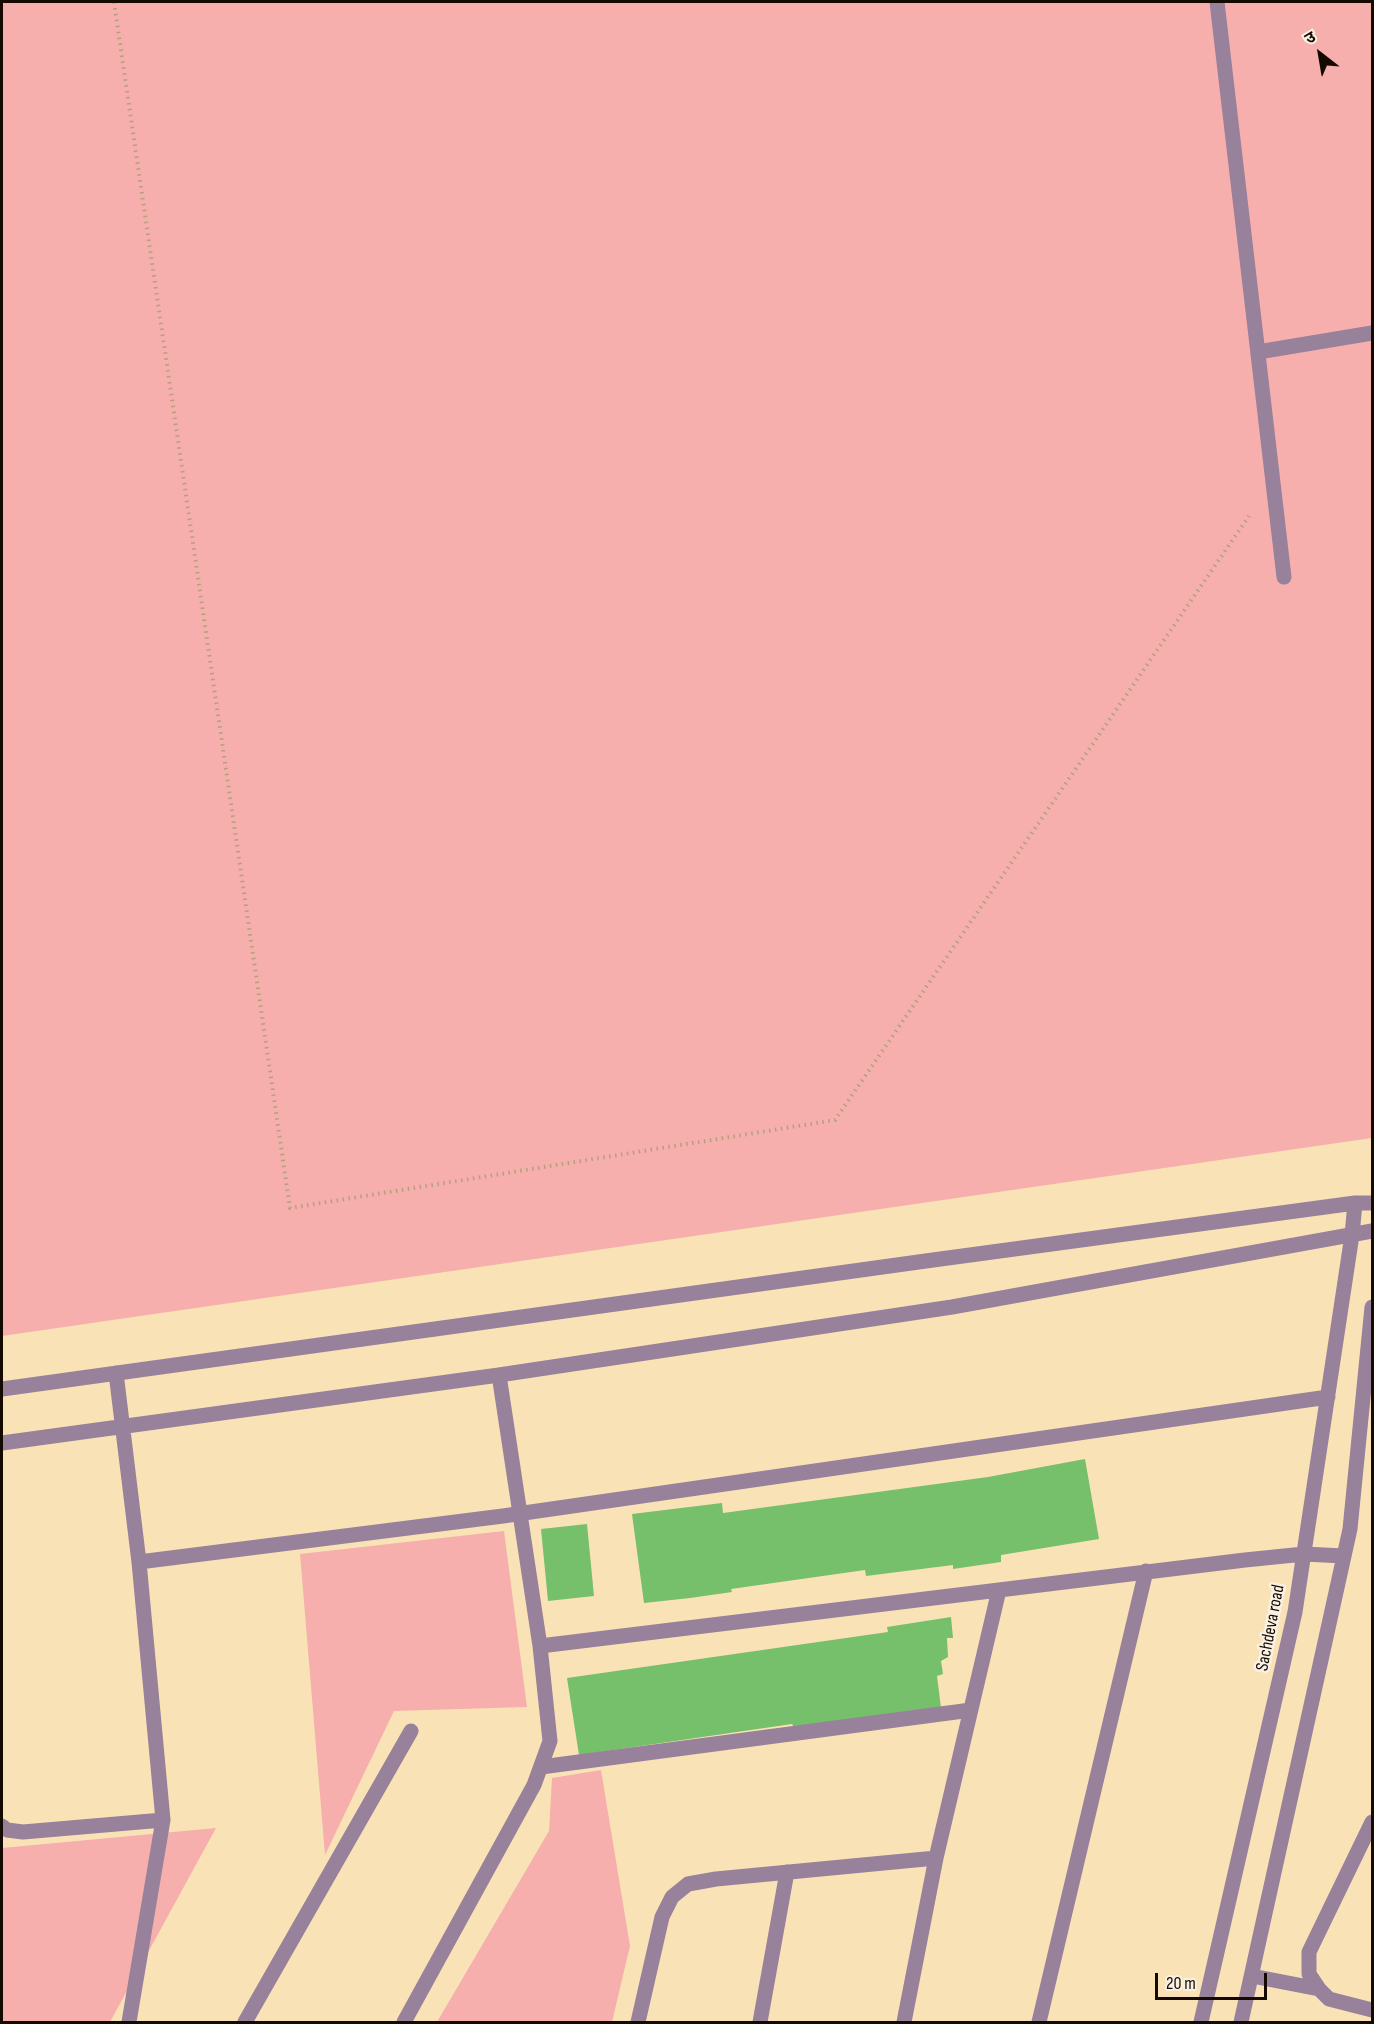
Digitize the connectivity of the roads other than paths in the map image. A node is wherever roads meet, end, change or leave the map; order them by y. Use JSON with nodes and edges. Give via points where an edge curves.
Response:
{"nodes":[{"id":1,"x":1217,"y":2,"type":"edge"},
{"id":2,"x":1372,"y":333,"type":"edge"},
{"id":3,"x":1258,"y":352,"type":"junction"},
{"id":4,"x":1284,"y":577,"type":"dead end"},
{"id":5,"x":1355,"y":1203,"type":"junction"},
{"id":6,"x":1372,"y":1203,"type":"edge"},
{"id":7,"x":1372,"y":1231,"type":"edge"},
{"id":8,"x":1352,"y":1235,"type":"junction"},
{"id":9,"x":1372,"y":1307,"type":"edge"},
{"id":10,"x":116,"y":1373,"type":"junction"},
{"id":11,"x":499,"y":1375,"type":"junction"},
{"id":12,"x":2,"y":1389,"type":"edge"},
{"id":13,"x":1328,"y":1397,"type":"junction"},
{"id":14,"x":123,"y":1427,"type":"junction"},
{"id":15,"x":1366,"y":1431,"type":"edge"},
{"id":16,"x":2,"y":1443,"type":"edge"},
{"id":17,"x":520,"y":1513,"type":"junction"},
{"id":18,"x":1304,"y":1554,"type":"junction"},
{"id":19,"x":1344,"y":1556,"type":"junction"},
{"id":20,"x":139,"y":1562,"type":"junction"},
{"id":21,"x":1146,"y":1571,"type":"junction"},
{"id":22,"x":999,"y":1590,"type":"junction"},
{"id":23,"x":540,"y":1646,"type":"junction"},
{"id":24,"x":971,"y":1710,"type":"junction"},
{"id":25,"x":411,"y":1731,"type":"dead end"},
{"id":26,"x":541,"y":1767,"type":"junction"},
{"id":27,"x":163,"y":1820,"type":"junction"},
{"id":28,"x":1372,"y":1822,"type":"edge"},
{"id":29,"x":2,"y":1826,"type":"edge"},
{"id":30,"x":936,"y":1858,"type":"junction"},
{"id":31,"x":787,"y":1872,"type":"junction"},
{"id":32,"x":1252,"y":1976,"type":"junction"},
{"id":33,"x":1319,"y":1989,"type":"junction"},
{"id":34,"x":1372,"y":2010,"type":"edge"},
{"id":35,"x":130,"y":2022,"type":"edge"},
{"id":36,"x":245,"y":2022,"type":"edge"},
{"id":37,"x":404,"y":2022,"type":"edge"},
{"id":38,"x":638,"y":2022,"type":"edge"},
{"id":39,"x":760,"y":2022,"type":"edge"},
{"id":40,"x":904,"y":2022,"type":"edge"},
{"id":41,"x":1039,"y":2022,"type":"edge"},
{"id":42,"x":1201,"y":2022,"type":"edge"},
{"id":43,"x":1241,"y":2022,"type":"edge"}],
"edges":[{"from":1,"to":3,"type":"street"},
{"from":2,"to":3,"type":"street"},
{"from":3,"to":4,"type":"street"},
{"from":5,"to":6,"type":"street"},
{"from":5,"to":8,"type":"street","name":"Sachdeva road"},
{"from":5,"to":10,"type":"street"},
{"from":7,"to":8,"type":"street"},
{"from":8,"to":11,"type":"street","via":[[952,1307]]},
{"from":8,"to":13,"type":"street","name":"Sachdeva road"},
{"from":9,"to":15,"type":"street"},
{"from":10,"to":12,"type":"street"},
{"from":10,"to":14,"type":"street"},
{"from":11,"to":14,"type":"street"},
{"from":11,"to":17,"type":"street"},
{"from":13,"to":17,"type":"street"},
{"from":13,"to":18,"type":"street","name":"Sachdeva road"},
{"from":14,"to":16,"type":"street"},
{"from":14,"to":20,"type":"street"},
{"from":15,"to":19,"type":"street"},
{"from":17,"to":20,"type":"street"},
{"from":17,"to":23,"type":"street"},
{"from":18,"to":19,"type":"street"},
{"from":18,"to":21,"type":"street"},
{"from":18,"to":42,"type":"street","name":"Sachdeva road","via":[[1295,1612]]},
{"from":19,"to":32,"type":"street"},
{"from":20,"to":27,"type":"street"},
{"from":21,"to":22,"type":"street"},
{"from":21,"to":41,"type":"street"},
{"from":22,"to":23,"type":"street"},
{"from":22,"to":24,"type":"street"},
{"from":23,"to":26,"type":"street","via":[[550,1741]]},
{"from":24,"to":26,"type":"street"},
{"from":24,"to":30,"type":"street"},
{"from":25,"to":36,"type":"street"},
{"from":26,"to":37,"type":"street"},
{"from":27,"to":29,"type":"street","via":[[23,1832]]},
{"from":27,"to":35,"type":"street"},
{"from":28,"to":33,"type":"street","via":[[1309,1952],[1310,1974]]},
{"from":30,"to":31,"type":"street"},
{"from":30,"to":40,"type":"street"},
{"from":31,"to":38,"type":"street","via":[[688,1884],[672,1897],[662,1917]]},
{"from":31,"to":39,"type":"street"},
{"from":32,"to":33,"type":"street"},
{"from":32,"to":43,"type":"street"},
{"from":33,"to":34,"type":"street","via":[[1329,1998]]}]}
